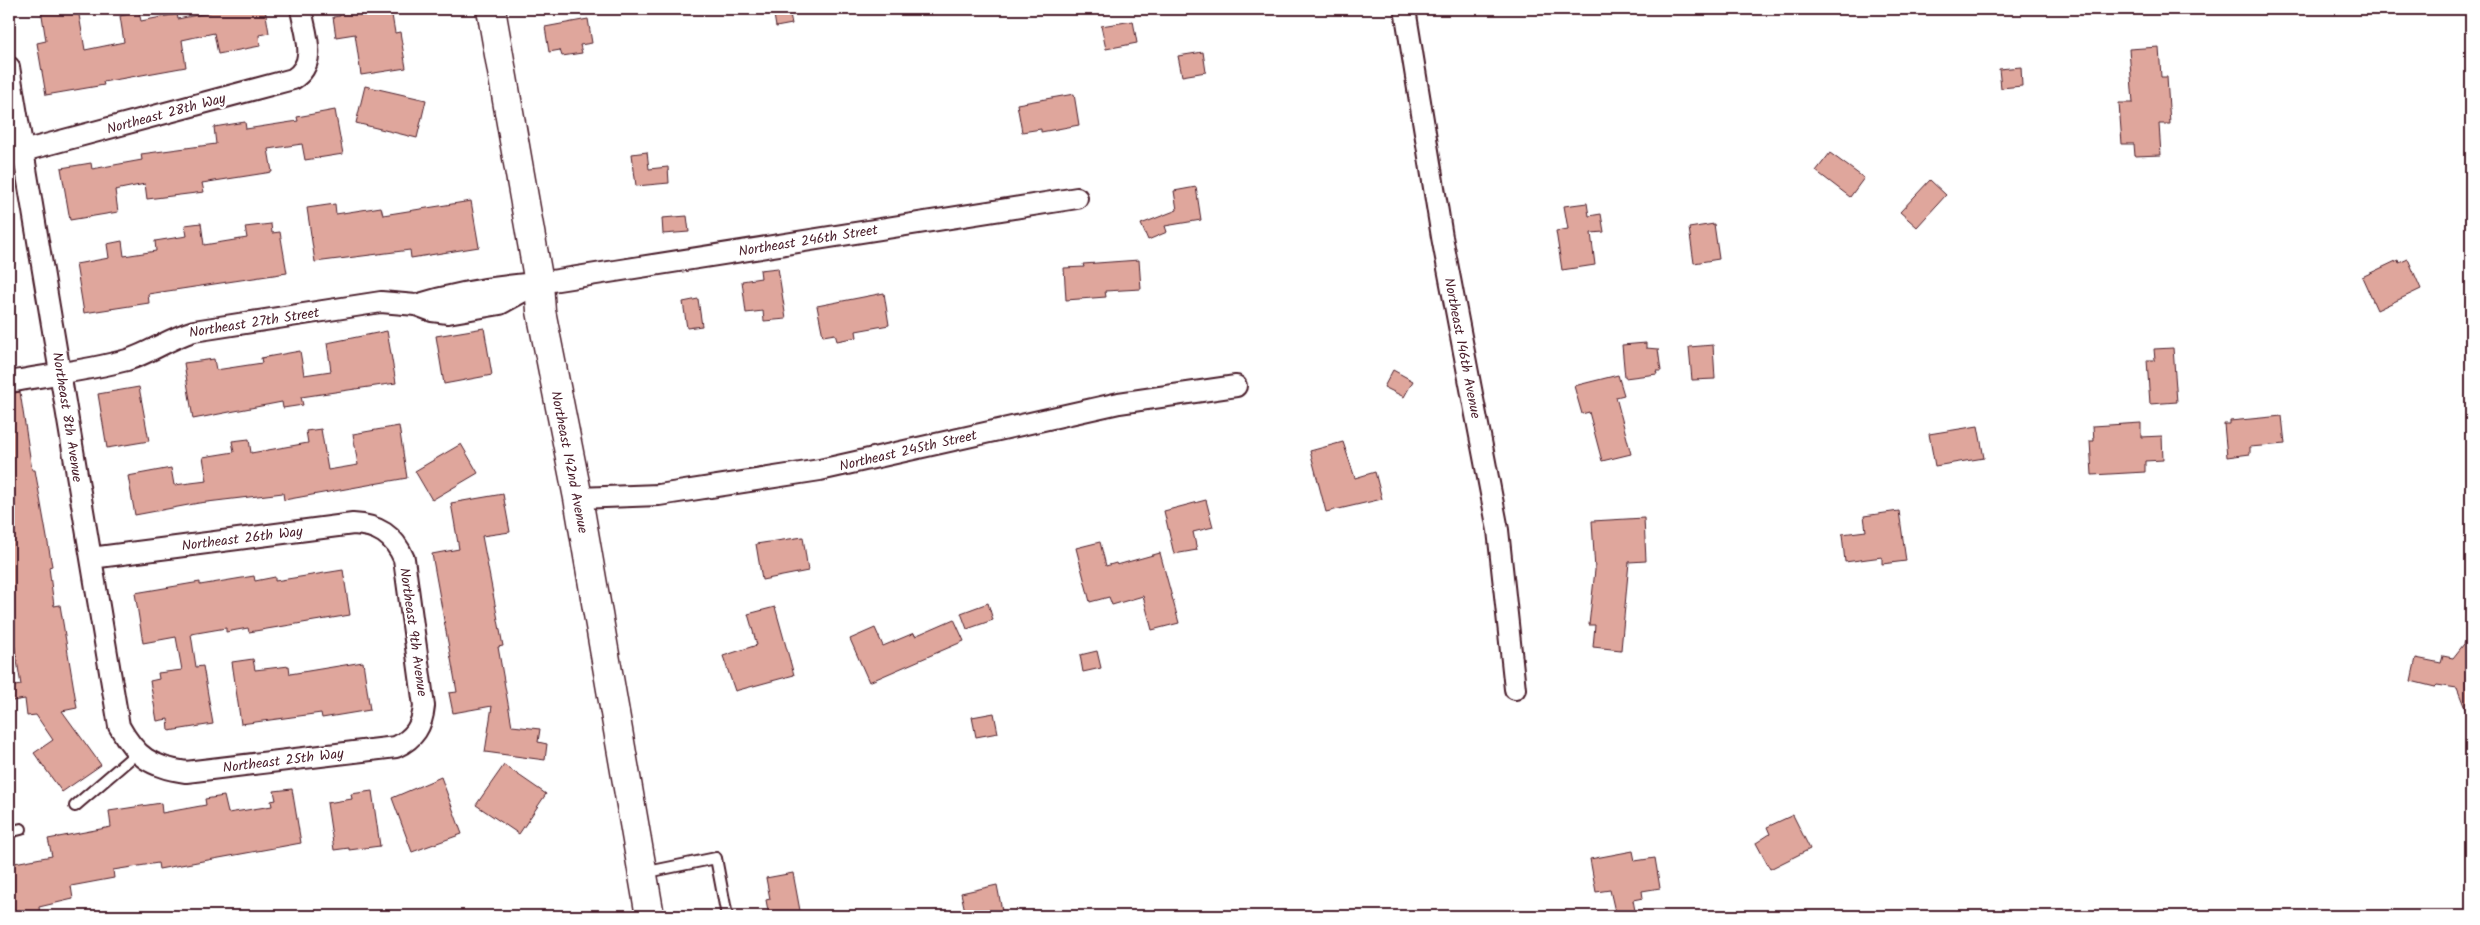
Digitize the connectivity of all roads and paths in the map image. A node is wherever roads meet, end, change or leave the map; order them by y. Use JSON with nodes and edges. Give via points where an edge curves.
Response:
{"nodes":[{"id":1,"x":301,"y":9,"type":"edge"},
{"id":2,"x":491,"y":9,"type":"edge"},
{"id":3,"x":1405,"y":9,"type":"edge"},
{"id":4,"x":9,"y":67,"type":"edge"},
{"id":5,"x":23,"y":151,"type":"junction"},
{"id":6,"x":1077,"y":198,"type":"dead end"},
{"id":7,"x":539,"y":283,"type":"junction"},
{"id":8,"x":61,"y":372,"type":"junction"},
{"id":9,"x":9,"y":382,"type":"edge"},
{"id":10,"x":1236,"y":386,"type":"dead end"},
{"id":11,"x":578,"y":498,"type":"junction"},
{"id":12,"x":390,"y":536,"type":"joint"},
{"id":13,"x":91,"y":558,"type":"junction"},
{"id":14,"x":1515,"y":689,"type":"dead end"},
{"id":15,"x":418,"y":732,"type":"joint"},
{"id":16,"x":141,"y":756,"type":"junction"},
{"id":17,"x":75,"y":806,"type":"dead end"},
{"id":18,"x":21,"y":829,"type":"dead end"},
{"id":19,"x":9,"y":832,"type":"edge"},
{"id":20,"x":642,"y":873,"type":"junction"},
{"id":21,"x":650,"y":916,"type":"edge"},
{"id":22,"x":727,"y":916,"type":"edge"}],
"edges":[{"from":1,"to":5,"type":"street","name":"Northeast 28th Way","via":[[310,54],[305,69],[294,79]]},
{"from":2,"to":7,"type":"main road","name":"Northeast 142nd Avenue"},
{"from":3,"to":14,"type":"street","name":"Northeast 146th Avenue","via":[[1442,237],[1498,530]]},
{"from":4,"to":5,"type":"street","name":"Northeast 8th Avenue"},
{"from":5,"to":8,"type":"street","name":"Northeast 8th Avenue"},
{"from":6,"to":7,"type":"street","name":"Northeast 246th Street"},
{"from":7,"to":8,"type":"street","name":"Northeast 27th Street","via":[[496,286],[416,304],[381,302],[194,331],[175,336],[127,360]]},
{"from":7,"to":11,"type":"main road","name":"Northeast 142nd Avenue","via":[[541,311]]},
{"from":8,"to":9,"type":"street","name":"Northeast 27th Street"},
{"from":8,"to":13,"type":"street","name":"Northeast 8th Avenue"},
{"from":10,"to":11,"type":"street","name":"Northeast 245th Street","via":[[1119,403],[820,470],[659,495]]},
{"from":11,"to":20,"type":"main road","name":"Northeast 142nd Avenue"},
{"from":12,"to":13,"type":"street","name":"Northeast 26th Way","via":[[379,529],[352,524]]},
{"from":12,"to":15,"type":"street","name":"Northeast 9th Avenue","via":[[404,559],[424,706]]},
{"from":13,"to":16,"type":"street","name":"Northeast 8th Avenue","via":[[119,726],[129,745]]},
{"from":15,"to":16,"type":"street","name":"Northeast 25th Way","via":[[396,747],[186,772],[164,768]]},
{"from":16,"to":17,"type":"lane"},
{"from":18,"to":19,"type":"lane"},
{"from":20,"to":21,"type":"main road","name":"Northeast 142nd Avenue"},
{"from":20,"to":22,"type":"lane","via":[[716,858]]}]}
